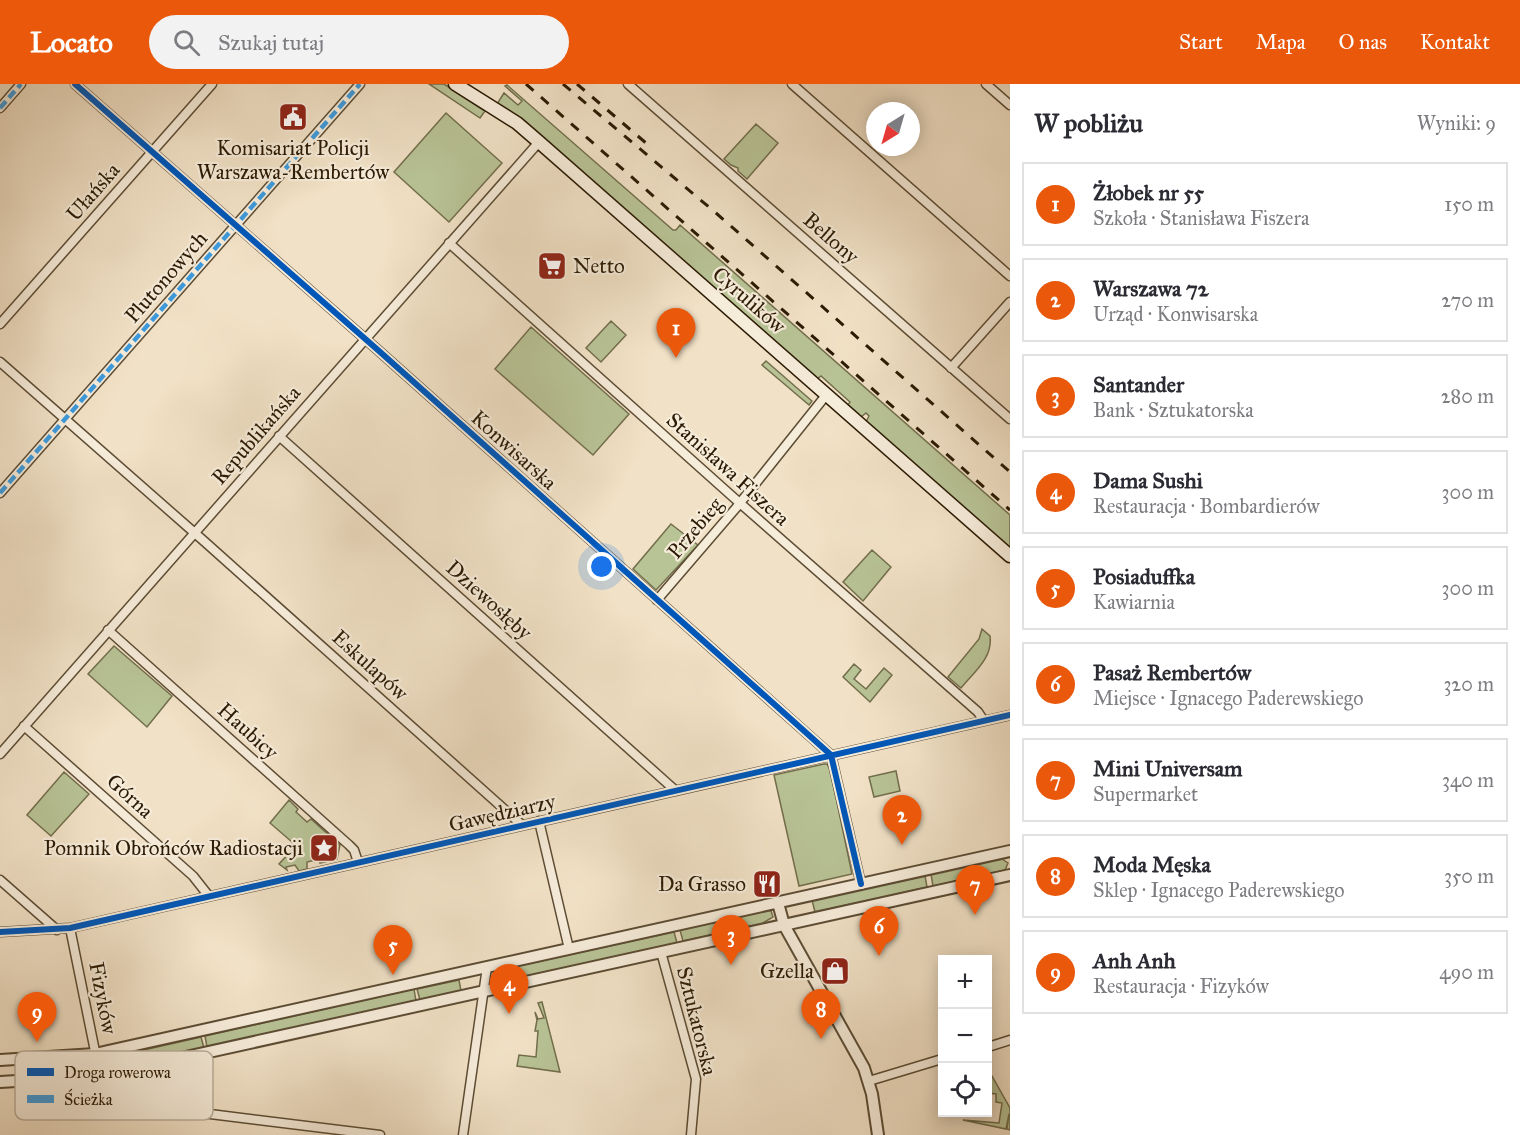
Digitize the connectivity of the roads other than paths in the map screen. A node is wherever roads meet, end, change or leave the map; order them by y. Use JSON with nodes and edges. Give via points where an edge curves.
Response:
{"nodes":[{"id":1,"x":21,"y":84,"type":"edge"},
{"id":2,"x":75,"y":84,"type":"edge"},
{"id":3,"x":212,"y":84,"type":"edge"},
{"id":4,"x":360,"y":84,"type":"edge"},
{"id":5,"x":455,"y":84,"type":"edge"},
{"id":6,"x":628,"y":84,"type":"edge"},
{"id":7,"x":792,"y":84,"type":"edge"},
{"id":8,"x":986,"y":84,"type":"edge"},
{"id":9,"x":1010,"y":105,"type":"edge"},
{"id":10,"x":0,"y":108,"type":"edge"},
{"id":11,"x":539,"y":142,"type":"junction"},
{"id":12,"x":152,"y":152,"type":"junction"},
{"id":13,"x":236,"y":225,"type":"junction"},
{"id":14,"x":449,"y":243,"type":"junction"},
{"id":15,"x":1010,"y":276,"type":"edge"},
{"id":16,"x":1010,"y":302,"type":"edge"},
{"id":17,"x":0,"y":324,"type":"edge"},
{"id":18,"x":364,"y":339,"type":"junction"},
{"id":19,"x":0,"y":362,"type":"edge"},
{"id":20,"x":951,"y":368,"type":"junction"},
{"id":21,"x":826,"y":394,"type":"junction"},
{"id":22,"x":1010,"y":419,"type":"edge"},
{"id":23,"x":65,"y":420,"type":"junction"},
{"id":24,"x":279,"y":436,"type":"junction"},
{"id":25,"x":0,"y":493,"type":"edge"},
{"id":26,"x":739,"y":503,"type":"junction"},
{"id":27,"x":194,"y":532,"type":"junction"},
{"id":28,"x":1010,"y":556,"type":"edge"},
{"id":29,"x":657,"y":600,"type":"junction"},
{"id":30,"x":108,"y":630,"type":"junction"},
{"id":31,"x":1010,"y":715,"type":"edge"},
{"id":32,"x":984,"y":721,"type":"junction"},
{"id":33,"x":24,"y":726,"type":"junction"},
{"id":34,"x":0,"y":754,"type":"edge"},
{"id":35,"x":831,"y":755,"type":"junction"},
{"id":36,"x":676,"y":790,"type":"junction"},
{"id":37,"x":539,"y":821,"type":"junction"},
{"id":38,"x":522,"y":825,"type":"junction"},
{"id":39,"x":1010,"y":851,"type":"edge"},
{"id":40,"x":358,"y":862,"type":"junction"},
{"id":41,"x":1010,"y":874,"type":"edge"},
{"id":42,"x":0,"y":880,"type":"edge"},
{"id":43,"x":861,"y":884,"type":"junction"},
{"id":44,"x":208,"y":896,"type":"junction"},
{"id":45,"x":778,"y":903,"type":"junction"},
{"id":46,"x":784,"y":925,"type":"junction"},
{"id":47,"x":70,"y":928,"type":"junction"},
{"id":48,"x":57,"y":930,"type":"junction"},
{"id":49,"x":0,"y":932,"type":"edge"},
{"id":50,"x":569,"y":949,"type":"junction"},
{"id":51,"x":661,"y":952,"type":"junction"},
{"id":52,"x":487,"y":968,"type":"junction"},
{"id":53,"x":483,"y":991,"type":"junction"},
{"id":54,"x":1010,"y":1040,"type":"edge"},
{"id":55,"x":992,"y":1045,"type":"edge"},
{"id":56,"x":94,"y":1051,"type":"edge"},
{"id":57,"x":109,"y":1051,"type":"edge"},
{"id":58,"x":213,"y":1051,"type":"edge"},
{"id":59,"x":15,"y":1059,"type":"edge"},
{"id":60,"x":0,"y":1060,"type":"edge"},
{"id":61,"x":938,"y":1060,"type":"edge"},
{"id":62,"x":15,"y":1081,"type":"edge"},
{"id":63,"x":869,"y":1081,"type":"junction"},
{"id":64,"x":0,"y":1082,"type":"edge"},
{"id":65,"x":213,"y":1114,"type":"edge"},
{"id":66,"x":380,"y":1135,"type":"edge"},
{"id":67,"x":463,"y":1135,"type":"edge"},
{"id":68,"x":691,"y":1135,"type":"edge"},
{"id":69,"x":878,"y":1135,"type":"edge"}],
"edges":[{"from":1,"to":10,"type":"street"},
{"from":2,"to":12,"type":"street","name":"Konwisarska"},
{"from":3,"to":12,"type":"street","name":"Ułańska"},
{"from":4,"to":13,"type":"street","name":"Plutonowych"},
{"from":5,"to":11,"type":"main road","name":"Cyrulików","via":[[517,123]]},
{"from":6,"to":20,"type":"street","name":"Bellony"},
{"from":7,"to":15,"type":"street"},
{"from":8,"to":9,"type":"street"},
{"from":11,"to":14,"type":"street","name":"Republikańska"},
{"from":11,"to":21,"type":"main road","name":"Cyrulików"},
{"from":12,"to":13,"type":"street","name":"Konwisarska"},
{"from":12,"to":17,"type":"street","name":"Ułańska"},
{"from":13,"to":18,"type":"street","name":"Konwisarska"},
{"from":13,"to":23,"type":"street","name":"Plutonowych"},
{"from":14,"to":18,"type":"street","name":"Republikańska"},
{"from":14,"to":26,"type":"street","name":"Stanisława Fiszera"},
{"from":16,"to":20,"type":"street"},
{"from":18,"to":24,"type":"street","name":"Republikańska"},
{"from":18,"to":29,"type":"street","name":"Konwisarska"},
{"from":19,"to":23,"type":"street","name":"Eskulapów"},
{"from":20,"to":22,"type":"street","name":"Bellony"},
{"from":21,"to":26,"type":"street","name":"Przebieg"},
{"from":21,"to":28,"type":"main road","name":"Cyrulików"},
{"from":23,"to":25,"type":"street","name":"Plutonowych"},
{"from":23,"to":27,"type":"street","name":"Eskulapów"},
{"from":24,"to":27,"type":"street","name":"Republikańska"},
{"from":24,"to":36,"type":"street","name":"Dziewosłęby"},
{"from":26,"to":29,"type":"street","name":"Przebieg"},
{"from":26,"to":32,"type":"street","name":"Stanisława Fiszera"},
{"from":27,"to":30,"type":"street","name":"Republikańska"},
{"from":27,"to":38,"type":"street","name":"Eskulapów"},
{"from":29,"to":35,"type":"street","name":"Konwisarska"},
{"from":30,"to":33,"type":"street","name":"Republikańska"},
{"from":30,"to":40,"type":"street","name":"Haubicy","via":[[349,845]]},
{"from":31,"to":32,"type":"street","name":"Gawędziarzy"},
{"from":32,"to":35,"type":"street","name":"Gawędziarzy"},
{"from":33,"to":34,"type":"street","name":"Republikańska"},
{"from":33,"to":44,"type":"street","name":"Górna","via":[[193,876]]},
{"from":35,"to":36,"type":"street","name":"Gawędziarzy"},
{"from":35,"to":43,"type":"street"},
{"from":36,"to":37,"type":"street","name":"Gawędziarzy"},
{"from":37,"to":38,"type":"street","name":"Gawędziarzy"},
{"from":37,"to":50,"type":"street"},
{"from":38,"to":40,"type":"street","name":"Gawędziarzy"},
{"from":39,"to":43,"type":"street"},
{"from":40,"to":44,"type":"street","name":"Gawędziarzy"},
{"from":41,"to":46,"type":"street"},
{"from":42,"to":48,"type":"street"},
{"from":43,"to":45,"type":"street"},
{"from":44,"to":47,"type":"street","name":"Gawędziarzy"},
{"from":45,"to":46,"type":"street"},
{"from":45,"to":50,"type":"street"},
{"from":46,"to":51,"type":"street"},
{"from":46,"to":63,"type":"street"},
{"from":47,"to":48,"type":"street","name":"Gawędziarzy"},
{"from":47,"to":56,"type":"street","name":"Fizyków"},
{"from":48,"to":49,"type":"street","name":"Gawędziarzy"},
{"from":50,"to":52,"type":"street"},
{"from":51,"to":53,"type":"street"},
{"from":51,"to":68,"type":"street","name":"Sztukatorska","via":[[696,1079]]},
{"from":52,"to":53,"type":"street"},
{"from":52,"to":57,"type":"street"},
{"from":53,"to":58,"type":"street"},
{"from":53,"to":67,"type":"street"},
{"from":54,"to":55,"type":"street"},
{"from":59,"to":60,"type":"street"},
{"from":61,"to":63,"type":"street"},
{"from":62,"to":64,"type":"street"},
{"from":63,"to":69,"type":"street"},
{"from":65,"to":66,"type":"street"}]}
